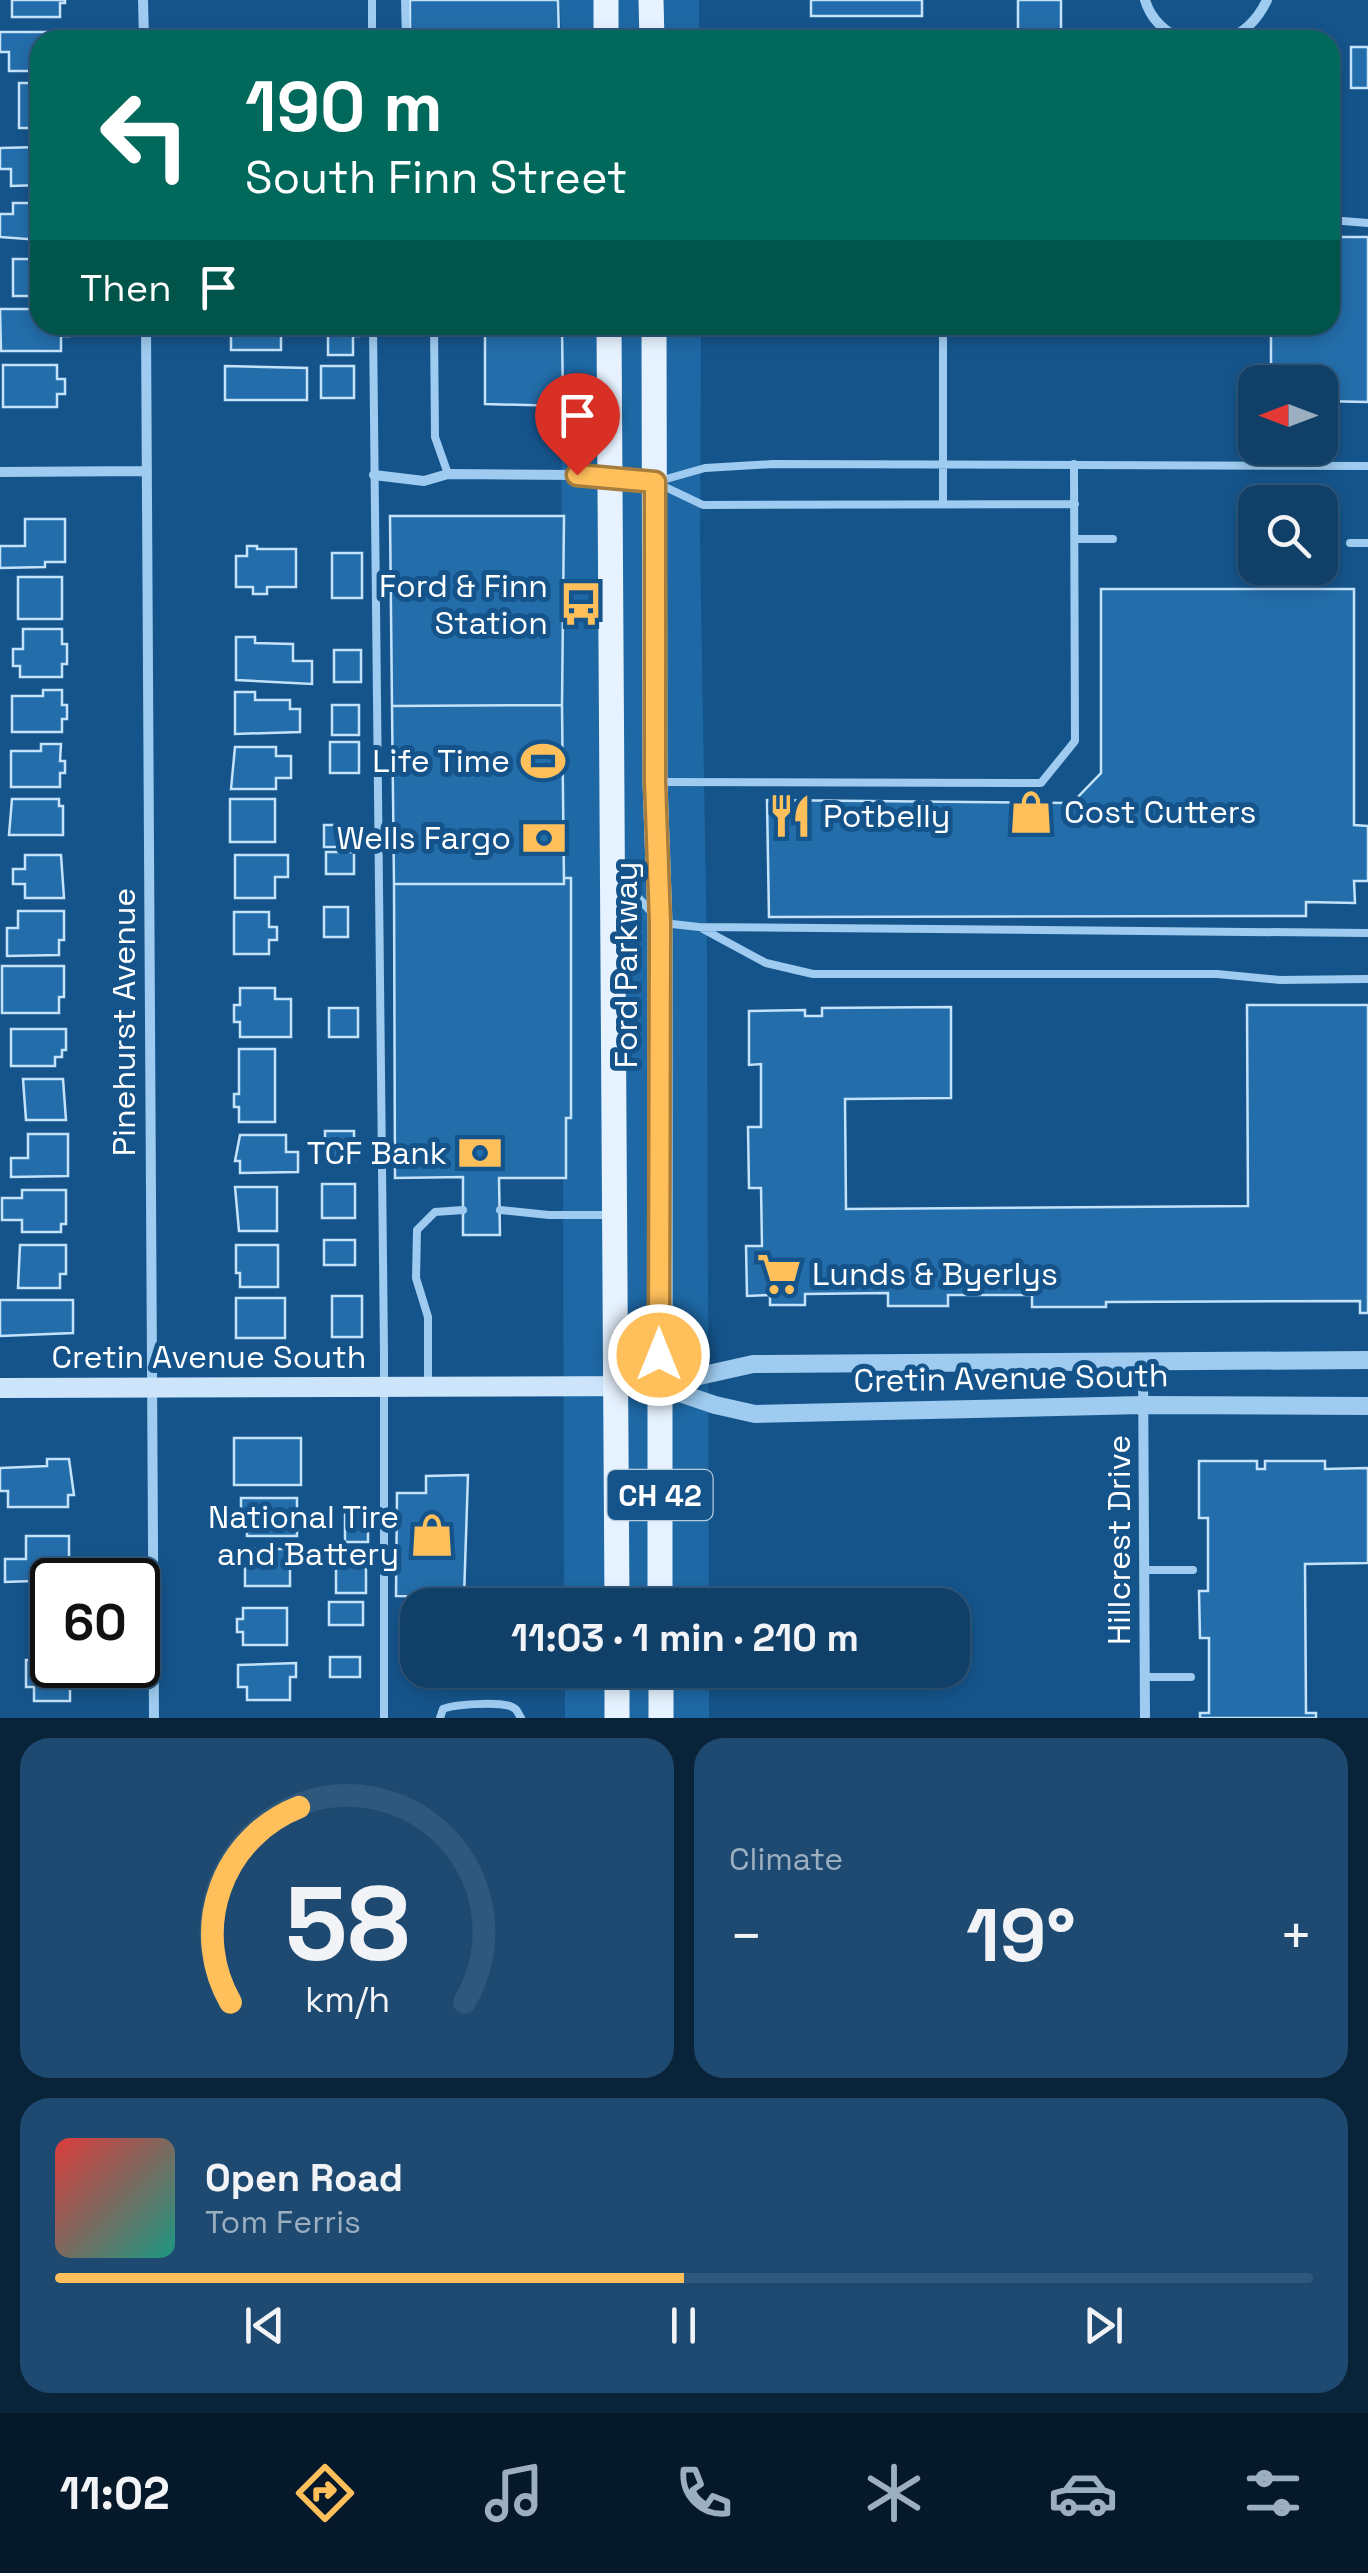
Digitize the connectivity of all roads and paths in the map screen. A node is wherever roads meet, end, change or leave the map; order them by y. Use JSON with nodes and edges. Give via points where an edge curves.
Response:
{"nodes":[{"id":1,"x":143,"y":0,"type":"edge"},
{"id":2,"x":372,"y":0,"type":"edge"},
{"id":3,"x":405,"y":0,"type":"edge"},
{"id":4,"x":606,"y":0,"type":"edge"},
{"id":5,"x":652,"y":0,"type":"edge"},
{"id":6,"x":1145,"y":0,"type":"edge"},
{"id":7,"x":1266,"y":0,"type":"edge"},
{"id":8,"x":144,"y":30,"type":"edge"},
{"id":9,"x":372,"y":30,"type":"edge"},
{"id":10,"x":406,"y":30,"type":"edge"},
{"id":11,"x":606,"y":30,"type":"edge"},
{"id":12,"x":652,"y":30,"type":"edge"},
{"id":13,"x":1167,"y":30,"type":"edge"},
{"id":14,"x":1244,"y":30,"type":"edge"},
{"id":15,"x":1340,"y":221,"type":"edge"},
{"id":16,"x":1368,"y":224,"type":"edge"},
{"id":17,"x":146,"y":335,"type":"edge"},
{"id":18,"x":373,"y":335,"type":"edge"},
{"id":19,"x":434,"y":335,"type":"edge"},
{"id":20,"x":608,"y":335,"type":"edge"},
{"id":21,"x":654,"y":335,"type":"edge"},
{"id":22,"x":943,"y":335,"type":"edge"},
{"id":23,"x":943,"y":464,"type":"junction"},
{"id":24,"x":1074,"y":464,"type":"junction"},
{"id":25,"x":1368,"y":466,"type":"edge"},
{"id":26,"x":147,"y":471,"type":"junction"},
{"id":27,"x":0,"y":472,"type":"edge"},
{"id":28,"x":448,"y":474,"type":"junction"},
{"id":29,"x":374,"y":476,"type":"junction"},
{"id":30,"x":610,"y":476,"type":"junction"},
{"id":31,"x":655,"y":482,"type":"junction"},
{"id":32,"x":943,"y":504,"type":"junction"},
{"id":33,"x":1075,"y":504,"type":"junction"},
{"id":34,"x":1075,"y":539,"type":"junction"},
{"id":35,"x":1112,"y":539,"type":"dead end"},
{"id":36,"x":1350,"y":543,"type":"dead end"},
{"id":37,"x":1368,"y":543,"type":"edge"},
{"id":38,"x":655,"y":782,"type":"junction"},
{"id":39,"x":611,"y":868,"type":"junction"},
{"id":40,"x":660,"y":923,"type":"junction"},
{"id":41,"x":699,"y":927,"type":"junction"},
{"id":42,"x":1368,"y":933,"type":"edge"},
{"id":43,"x":1368,"y":979,"type":"edge"},
{"id":44,"x":463,"y":1210,"type":"dead end"},
{"id":45,"x":500,"y":1210,"type":"dead end"},
{"id":46,"x":614,"y":1215,"type":"junction"},
{"id":47,"x":1368,"y":1360,"type":"edge"},
{"id":48,"x":1143,"y":1361,"type":"junction"},
{"id":49,"x":384,"y":1386,"type":"junction"},
{"id":50,"x":428,"y":1386,"type":"junction"},
{"id":51,"x":615,"y":1386,"type":"junction"},
{"id":52,"x":659,"y":1386,"type":"junction"},
{"id":53,"x":150,"y":1387,"type":"junction"},
{"id":54,"x":0,"y":1388,"type":"edge"},
{"id":55,"x":1143,"y":1404,"type":"junction"},
{"id":56,"x":1368,"y":1406,"type":"edge"},
{"id":57,"x":1144,"y":1570,"type":"junction"},
{"id":58,"x":1193,"y":1570,"type":"dead end"},
{"id":59,"x":617,"y":1588,"type":"edge"},
{"id":60,"x":660,"y":1588,"type":"edge"},
{"id":61,"x":1145,"y":1678,"type":"junction"},
{"id":62,"x":1191,"y":1678,"type":"dead end"},
{"id":63,"x":617,"y":1688,"type":"edge"},
{"id":64,"x":660,"y":1688,"type":"edge"},
{"id":65,"x":154,"y":1718,"type":"edge"},
{"id":66,"x":384,"y":1718,"type":"edge"},
{"id":67,"x":440,"y":1718,"type":"edge"},
{"id":68,"x":520,"y":1718,"type":"edge"},
{"id":69,"x":618,"y":1718,"type":"edge"},
{"id":70,"x":661,"y":1718,"type":"edge"},
{"id":71,"x":1145,"y":1718,"type":"edge"}],
"edges":[{"from":1,"to":8,"type":"street"},
{"from":2,"to":9,"type":"lane"},
{"from":3,"to":10,"type":"lane"},
{"from":4,"to":11,"type":"main road"},
{"from":5,"to":12,"type":"main road"},
{"from":6,"to":13,"type":"street"},
{"from":7,"to":14,"type":"street"},
{"from":15,"to":16,"type":"lane"},
{"from":17,"to":26,"type":"street","name":"Pinehurst Avenue"},
{"from":18,"to":29,"type":"lane"},
{"from":19,"to":28,"type":"lane","via":[[434,438]]},
{"from":20,"to":30,"type":"main road","name":"Ford Parkway","number":"CH 42"},
{"from":21,"to":31,"type":"main road","name":"Ford Parkway","number":"CH 42"},
{"from":22,"to":23,"type":"lane"},
{"from":23,"to":24,"type":"lane"},
{"from":23,"to":31,"type":"lane","via":[[705,468]]},
{"from":23,"to":32,"type":"lane"},
{"from":24,"to":25,"type":"lane"},
{"from":24,"to":33,"type":"lane"},
{"from":26,"to":27,"type":"street"},
{"from":26,"to":53,"type":"street","name":"Pinehurst Avenue"},
{"from":28,"to":29,"type":"street","via":[[424,481]]},
{"from":28,"to":30,"type":"street"},
{"from":29,"to":49,"type":"lane"},
{"from":30,"to":31,"type":"street"},
{"from":30,"to":39,"type":"main road","name":"Ford Parkway","number":"CH 42"},
{"from":31,"to":32,"type":"lane","via":[[703,505]]},
{"from":31,"to":38,"type":"main road","name":"Ford Parkway","number":"CH 42"},
{"from":32,"to":33,"type":"lane"},
{"from":33,"to":34,"type":"lane"},
{"from":34,"to":35,"type":"lane"},
{"from":34,"to":38,"type":"lane","via":[[1075,741],[1041,783]]},
{"from":36,"to":37,"type":"lane"},
{"from":38,"to":40,"type":"main road","name":"Ford Parkway","number":"CH 42"},
{"from":39,"to":40,"type":"lane"},
{"from":39,"to":46,"type":"main road","name":"Ford Parkway","number":"CH 42"},
{"from":40,"to":41,"type":"lane"},
{"from":40,"to":52,"type":"main road","name":"Ford Parkway","number":"CH 42"},
{"from":41,"to":42,"type":"lane"},
{"from":41,"to":43,"type":"lane","via":[[766,963],[813,974]]},
{"from":44,"to":50,"type":"lane","via":[[434,1212],[418,1230],[416,1278],[428,1318]]},
{"from":45,"to":46,"type":"lane"},
{"from":46,"to":51,"type":"main road","name":"Ford Parkway","number":"CH 42"},
{"from":47,"to":48,"type":"street","name":"Cretin Avenue South"},
{"from":48,"to":52,"type":"street","name":"Cretin Avenue South","via":[[753,1364]]},
{"from":48,"to":55,"type":"street","name":"Hillcrest Drive"},
{"from":49,"to":50,"type":"main road","name":"Cretin Avenue South"},
{"from":49,"to":53,"type":"main road","name":"Cretin Avenue South"},
{"from":49,"to":66,"type":"lane"},
{"from":50,"to":51,"type":"main road","name":"Cretin Avenue South"},
{"from":51,"to":52,"type":"main road","name":"Cretin Avenue South"},
{"from":51,"to":59,"type":"main road","name":"Ford Parkway","number":"CH 42"},
{"from":52,"to":55,"type":"street","name":"Cretin Avenue South","via":[[755,1414]]},
{"from":52,"to":60,"type":"main road","name":"Ford Parkway","number":"CH 42"},
{"from":53,"to":54,"type":"main road","name":"Cretin Avenue South"},
{"from":53,"to":65,"type":"street","name":"Pinehurst Avenue"},
{"from":55,"to":56,"type":"street","name":"Cretin Avenue South"},
{"from":55,"to":57,"type":"street","name":"Hillcrest Drive"},
{"from":57,"to":58,"type":"lane"},
{"from":57,"to":61,"type":"street","name":"Hillcrest Drive"},
{"from":61,"to":62,"type":"lane"},
{"from":61,"to":71,"type":"street","name":"Hillcrest Drive"},
{"from":63,"to":69,"type":"main road"},
{"from":64,"to":70,"type":"main road"},
{"from":67,"to":68,"type":"lane","via":[[452,1705],[509,1706]]}]}
